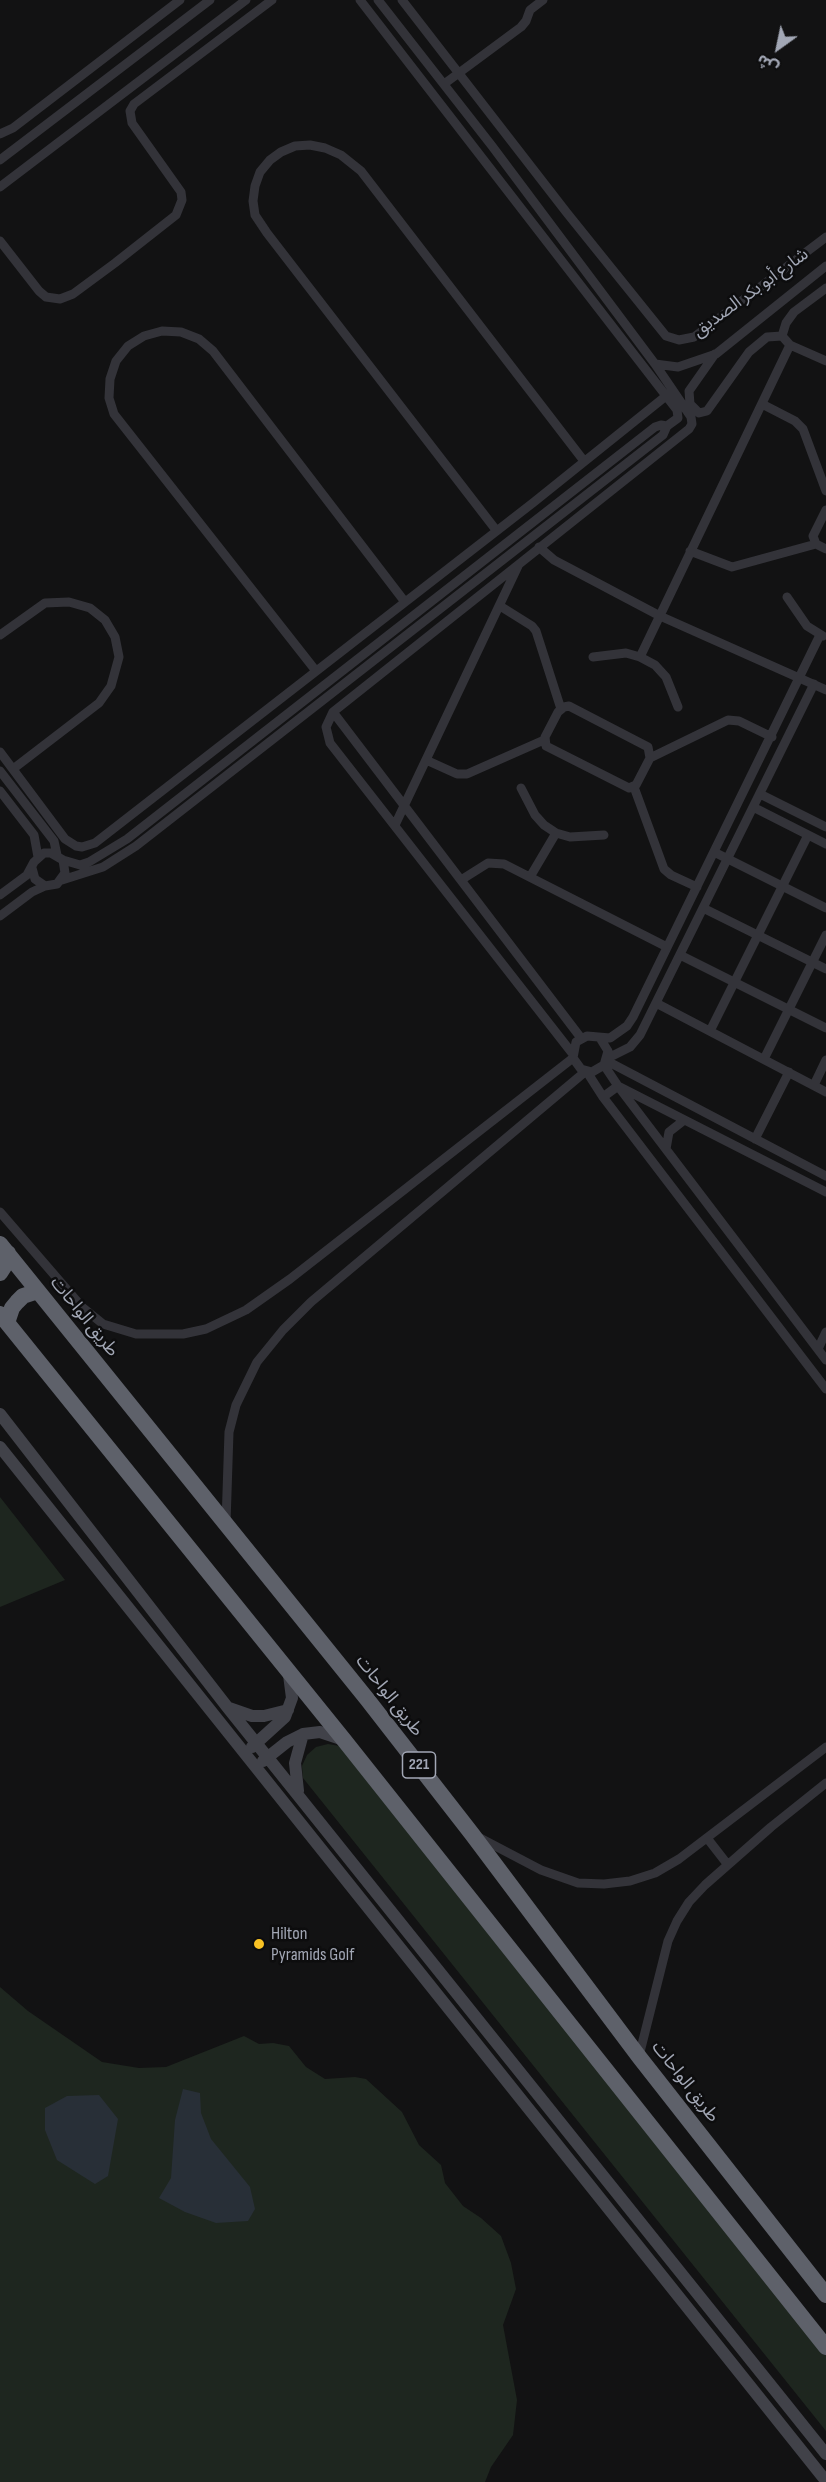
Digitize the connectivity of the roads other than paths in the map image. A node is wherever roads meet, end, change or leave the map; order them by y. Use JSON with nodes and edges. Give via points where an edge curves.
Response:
{"nodes":[{"id":1,"x":180,"y":0,"type":"edge"},
{"id":2,"x":210,"y":0,"type":"edge"},
{"id":3,"x":246,"y":0,"type":"edge"},
{"id":4,"x":272,"y":0,"type":"edge"},
{"id":5,"x":360,"y":0,"type":"edge"},
{"id":6,"x":378,"y":0,"type":"edge"},
{"id":7,"x":402,"y":0,"type":"edge"},
{"id":8,"x":543,"y":0,"type":"edge"},
{"id":9,"x":459,"y":73,"type":"junction"},
{"id":10,"x":444,"y":84,"type":"junction"},
{"id":11,"x":56,"y":117,"type":"junction"},
{"id":12,"x":0,"y":135,"type":"edge"},
{"id":13,"x":68,"y":135,"type":"junction"},
{"id":14,"x":4,"y":155,"type":"edge"},
{"id":15,"x":0,"y":186,"type":"edge"},
{"id":16,"x":826,"y":237,"type":"edge"},
{"id":17,"x":0,"y":241,"type":"edge"},
{"id":18,"x":602,"y":258,"type":"junction"},
{"id":19,"x":826,"y":266,"type":"edge"},
{"id":20,"x":586,"y":272,"type":"junction"},
{"id":21,"x":826,"y":288,"type":"edge"},
{"id":22,"x":782,"y":336,"type":"junction"},
{"id":23,"x":790,"y":345,"type":"junction"},
{"id":24,"x":716,"y":354,"type":"junction"},
{"id":25,"x":826,"y":361,"type":"edge"},
{"id":26,"x":655,"y":364,"type":"junction"},
{"id":27,"x":666,"y":396,"type":"junction"},
{"id":28,"x":762,"y":404,"type":"junction"},
{"id":29,"x":667,"y":426,"type":"junction"},
{"id":30,"x":584,"y":461,"type":"junction"},
{"id":31,"x":826,"y":491,"type":"edge"},
{"id":32,"x":534,"y":502,"type":"junction"},
{"id":33,"x":826,"y":510,"type":"edge"},
{"id":34,"x":543,"y":514,"type":"junction"},
{"id":35,"x":496,"y":530,"type":"junction"},
{"id":36,"x":816,"y":544,"type":"junction"},
{"id":37,"x":539,"y":548,"type":"junction"},
{"id":38,"x":826,"y":549,"type":"edge"},
{"id":39,"x":690,"y":552,"type":"junction"},
{"id":40,"x":519,"y":564,"type":"junction"},
{"id":41,"x":787,"y":597,"type":"dead end"},
{"id":42,"x":405,"y":602,"type":"junction"},
{"id":43,"x":500,"y":606,"type":"junction"},
{"id":44,"x":423,"y":607,"type":"junction"},
{"id":45,"x":660,"y":616,"type":"junction"},
{"id":46,"x":430,"y":617,"type":"junction"},
{"id":47,"x":0,"y":635,"type":"edge"},
{"id":48,"x":823,"y":636,"type":"edge"},
{"id":49,"x":593,"y":657,"type":"dead end"},
{"id":50,"x":640,"y":657,"type":"junction"},
{"id":51,"x":316,"y":671,"type":"junction"},
{"id":52,"x":801,"y":678,"type":"junction"},
{"id":53,"x":814,"y":684,"type":"junction"},
{"id":54,"x":826,"y":690,"type":"edge"},
{"id":55,"x":285,"y":695,"type":"junction"},
{"id":56,"x":294,"y":707,"type":"junction"},
{"id":57,"x":678,"y":707,"type":"dead end"},
{"id":58,"x":561,"y":709,"type":"junction"},
{"id":59,"x":333,"y":712,"type":"junction"},
{"id":60,"x":772,"y":737,"type":"junction"},
{"id":61,"x":544,"y":740,"type":"junction"},
{"id":62,"x":0,"y":752,"type":"edge"},
{"id":63,"x":650,"y":758,"type":"junction"},
{"id":64,"x":426,"y":760,"type":"junction"},
{"id":65,"x":13,"y":769,"type":"junction"},
{"id":66,"x":0,"y":771,"type":"edge"},
{"id":67,"x":634,"y":787,"type":"junction"},
{"id":68,"x":521,"y":788,"type":"dead end"},
{"id":69,"x":0,"y":791,"type":"edge"},
{"id":70,"x":760,"y":794,"type":"junction"},
{"id":71,"x":404,"y":805,"type":"junction"},
{"id":72,"x":753,"y":807,"type":"junction"},
{"id":73,"x":395,"y":825,"type":"junction"},
{"id":74,"x":826,"y":826,"type":"edge"},
{"id":75,"x":556,"y":833,"type":"junction"},
{"id":76,"x":604,"y":835,"type":"dead end"},
{"id":77,"x":808,"y":835,"type":"junction"},
{"id":78,"x":826,"y":844,"type":"edge"},
{"id":79,"x":714,"y":852,"type":"junction"},
{"id":80,"x":38,"y":857,"type":"junction"},
{"id":81,"x":60,"y":858,"type":"junction"},
{"id":82,"x":727,"y":859,"type":"junction"},
{"id":83,"x":32,"y":868,"type":"junction"},
{"id":84,"x":530,"y":877,"type":"junction"},
{"id":85,"x":62,"y":880,"type":"junction"},
{"id":86,"x":460,"y":880,"type":"junction"},
{"id":87,"x":45,"y":886,"type":"junction"},
{"id":88,"x":783,"y":886,"type":"junction"},
{"id":89,"x":697,"y":887,"type":"junction"},
{"id":90,"x":0,"y":895,"type":"edge"},
{"id":91,"x":703,"y":908,"type":"junction"},
{"id":92,"x":826,"y":908,"type":"edge"},
{"id":93,"x":0,"y":916,"type":"edge"},
{"id":94,"x":826,"y":935,"type":"edge"},
{"id":95,"x":758,"y":936,"type":"junction"},
{"id":96,"x":667,"y":947,"type":"junction"},
{"id":97,"x":680,"y":955,"type":"junction"},
{"id":98,"x":812,"y":962,"type":"junction"},
{"id":99,"x":826,"y":969,"type":"edge"},
{"id":100,"x":734,"y":982,"type":"junction"},
{"id":101,"x":656,"y":1003,"type":"junction"},
{"id":102,"x":789,"y":1010,"type":"junction"},
{"id":103,"x":627,"y":1026,"type":"junction"},
{"id":104,"x":826,"y":1028,"type":"edge"},
{"id":105,"x":710,"y":1031,"type":"junction"},
{"id":106,"x":639,"y":1035,"type":"junction"},
{"id":107,"x":581,"y":1038,"type":"junction"},
{"id":108,"x":600,"y":1038,"type":"junction"},
{"id":109,"x":630,"y":1047,"type":"junction"},
{"id":110,"x":572,"y":1055,"type":"junction"},
{"id":111,"x":764,"y":1059,"type":"junction"},
{"id":112,"x":826,"y":1060,"type":"edge"},
{"id":113,"x":606,"y":1061,"type":"junction"},
{"id":114,"x":586,"y":1072,"type":"junction"},
{"id":115,"x":789,"y":1072,"type":"junction"},
{"id":116,"x":634,"y":1075,"type":"junction"},
{"id":117,"x":814,"y":1085,"type":"junction"},
{"id":118,"x":618,"y":1086,"type":"junction"},
{"id":119,"x":826,"y":1092,"type":"edge"},
{"id":120,"x":603,"y":1097,"type":"junction"},
{"id":121,"x":683,"y":1120,"type":"junction"},
{"id":122,"x":755,"y":1139,"type":"junction"},
{"id":123,"x":666,"y":1149,"type":"junction"},
{"id":124,"x":790,"y":1157,"type":"junction"},
{"id":125,"x":785,"y":1171,"type":"junction"},
{"id":126,"x":826,"y":1176,"type":"edge"},
{"id":127,"x":826,"y":1192,"type":"edge"},
{"id":128,"x":0,"y":1212,"type":"edge"},
{"id":129,"x":734,"y":1239,"type":"junction"},
{"id":130,"x":4,"y":1248,"type":"edge"},
{"id":131,"x":719,"y":1249,"type":"junction"},
{"id":132,"x":0,"y":1273,"type":"edge"},
{"id":133,"x":38,"y":1291,"type":"junction"},
{"id":134,"x":4,"y":1319,"type":"edge"},
{"id":135,"x":826,"y":1332,"type":"edge"},
{"id":136,"x":818,"y":1349,"type":"junction"},
{"id":137,"x":826,"y":1360,"type":"edge"},
{"id":138,"x":826,"y":1389,"type":"edge"},
{"id":139,"x":0,"y":1414,"type":"edge"},
{"id":140,"x":0,"y":1447,"type":"edge"},
{"id":141,"x":226,"y":1524,"type":"junction"},
{"id":142,"x":158,"y":1616,"type":"junction"},
{"id":143,"x":144,"y":1628,"type":"junction"},
{"id":144,"x":174,"y":1637,"type":"junction"},
{"id":145,"x":161,"y":1648,"type":"junction"},
{"id":146,"x":289,"y":1675,"type":"junction"},
{"id":147,"x":228,"y":1708,"type":"junction"},
{"id":148,"x":288,"y":1710,"type":"junction"},
{"id":149,"x":303,"y":1734,"type":"junction"},
{"id":150,"x":344,"y":1740,"type":"junction"},
{"id":151,"x":257,"y":1743,"type":"junction"},
{"id":152,"x":826,"y":1747,"type":"edge"},
{"id":153,"x":244,"y":1754,"type":"junction"},
{"id":154,"x":268,"y":1757,"type":"junction"},
{"id":155,"x":255,"y":1767,"type":"junction"},
{"id":156,"x":826,"y":1783,"type":"edge"},
{"id":157,"x":298,"y":1793,"type":"junction"},
{"id":158,"x":472,"y":1834,"type":"junction"},
{"id":159,"x":707,"y":1838,"type":"junction"},
{"id":160,"x":728,"y":1865,"type":"junction"},
{"id":161,"x":639,"y":2056,"type":"junction"},
{"id":162,"x":526,"y":2081,"type":"junction"},
{"id":163,"x":514,"y":2091,"type":"junction"},
{"id":164,"x":826,"y":2295,"type":"edge"},
{"id":165,"x":826,"y":2346,"type":"edge"},
{"id":166,"x":807,"y":2430,"type":"junction"},
{"id":167,"x":794,"y":2442,"type":"junction"},
{"id":168,"x":826,"y":2454,"type":"edge"},
{"id":169,"x":826,"y":2481,"type":"edge"}],
"edges":[{"from":1,"to":12,"type":"street"},
{"from":2,"to":11,"type":"street"},
{"from":3,"to":13,"type":"street"},
{"from":4,"to":17,"type":"street","via":[[134,104],[130,111],[132,123],[181,192],[176,215],[73,294],[60,299],[46,297],[39,291]]},
{"from":5,"to":27,"type":"street"},
{"from":6,"to":10,"type":"street"},
{"from":7,"to":9,"type":"street"},
{"from":8,"to":9,"type":"street","via":[[530,10],[521,27]]},
{"from":9,"to":10,"type":"street"},
{"from":9,"to":18,"type":"street"},
{"from":10,"to":20,"type":"street"},
{"from":11,"to":13,"type":"street"},
{"from":11,"to":14,"type":"street"},
{"from":12,"to":14,"type":"street"},
{"from":13,"to":15,"type":"street"},
{"from":16,"to":18,"type":"street","name":"شارع أبو بكر الصديق","via":[[686,340],[674,340],[659,330]]},
{"from":18,"to":20,"type":"street"},
{"from":19,"to":24,"type":"street"},
{"from":20,"to":26,"type":"street"},
{"from":21,"to":22,"type":"street","via":[[794,312]]},
{"from":22,"to":23,"type":"street"},
{"from":22,"to":24,"type":"street","via":[[758,342],[707,411],[699,413],[690,404],[689,391]]},
{"from":23,"to":25,"type":"street"},
{"from":23,"to":28,"type":"street"},
{"from":24,"to":26,"type":"street","via":[[678,367]]},
{"from":26,"to":37,"type":"street","via":[[691,417],[691,426]]},
{"from":27,"to":29,"type":"street","via":[[679,415]]},
{"from":27,"to":30,"type":"street"},
{"from":28,"to":31,"type":"street","via":[[803,429]]},
{"from":28,"to":39,"type":"street"},
{"from":29,"to":34,"type":"street","via":[[655,427]]},
{"from":29,"to":46,"type":"street","via":[[663,435]]},
{"from":30,"to":32,"type":"street"},
{"from":30,"to":35,"type":"street","via":[[361,171],[341,155],[310,145],[295,146],[270,160],[255,186],[255,215]]},
{"from":32,"to":34,"type":"street"},
{"from":32,"to":35,"type":"street"},
{"from":33,"to":36,"type":"street","via":[[813,536]]},
{"from":34,"to":44,"type":"street"},
{"from":35,"to":42,"type":"street"},
{"from":36,"to":38,"type":"street"},
{"from":36,"to":39,"type":"street","via":[[732,567]]},
{"from":37,"to":40,"type":"street"},
{"from":37,"to":45,"type":"street","via":[[554,560]]},
{"from":39,"to":45,"type":"street"},
{"from":40,"to":43,"type":"street"},
{"from":40,"to":59,"type":"street"},
{"from":41,"to":48,"type":"street","via":[[807,626]]},
{"from":42,"to":51,"type":"street"},
{"from":42,"to":51,"type":"street","via":[[213,351],[199,339],[181,332],[162,331],[128,346],[116,361],[110,379],[109,398],[114,414]]},
{"from":43,"to":58,"type":"street","via":[[536,631]]},
{"from":43,"to":64,"type":"street"},
{"from":44,"to":46,"type":"street"},
{"from":44,"to":56,"type":"street"},
{"from":45,"to":50,"type":"street"},
{"from":45,"to":52,"type":"street"},
{"from":46,"to":85,"type":"street","via":[[135,846],[103,867]]},
{"from":47,"to":65,"type":"street","via":[[45,603],[69,602],[90,608],[105,620],[115,637],[119,657],[111,686],[99,703]]},
{"from":48,"to":52,"type":"street"},
{"from":49,"to":50,"type":"street","via":[[626,653]]},
{"from":50,"to":57,"type":"street","via":[[666,677]]},
{"from":51,"to":55,"type":"street"},
{"from":52,"to":53,"type":"street"},
{"from":52,"to":60,"type":"street"},
{"from":53,"to":54,"type":"street"},
{"from":53,"to":70,"type":"street"},
{"from":55,"to":56,"type":"street"},
{"from":55,"to":65,"type":"street","via":[[89,845],[76,846],[65,839]]},
{"from":56,"to":81,"type":"street","via":[[110,850],[80,865]]},
{"from":58,"to":61,"type":"street"},
{"from":58,"to":63,"type":"street","via":[[569,706],[645,744]]},
{"from":59,"to":71,"type":"street"},
{"from":59,"to":73,"type":"street","via":[[326,727],[330,742]]},
{"from":60,"to":63,"type":"street","via":[[739,721],[728,720]]},
{"from":60,"to":79,"type":"street"},
{"from":61,"to":64,"type":"street","via":[[467,774],[457,774]]},
{"from":61,"to":67,"type":"street","via":[[548,748]]},
{"from":62,"to":65,"type":"street"},
{"from":63,"to":67,"type":"street"},
{"from":64,"to":71,"type":"street"},
{"from":66,"to":81,"type":"street","via":[[54,841]]},
{"from":67,"to":89,"type":"street","via":[[664,869]]},
{"from":68,"to":75,"type":"street","via":[[535,815]]},
{"from":69,"to":80,"type":"street","via":[[34,835]]},
{"from":70,"to":72,"type":"street"},
{"from":70,"to":74,"type":"street"},
{"from":71,"to":73,"type":"street"},
{"from":71,"to":86,"type":"street"},
{"from":72,"to":77,"type":"street"},
{"from":72,"to":82,"type":"street"},
{"from":73,"to":110,"type":"street"},
{"from":75,"to":76,"type":"street","via":[[570,837]]},
{"from":75,"to":84,"type":"street"},
{"from":77,"to":78,"type":"street"},
{"from":77,"to":88,"type":"street"},
{"from":79,"to":82,"type":"street"},
{"from":79,"to":89,"type":"street"},
{"from":80,"to":81,"type":"street","via":[[44,854]]},
{"from":80,"to":83,"type":"street"},
{"from":81,"to":85,"type":"street","via":[[65,866]]},
{"from":82,"to":88,"type":"street"},
{"from":82,"to":91,"type":"street"},
{"from":83,"to":87,"type":"street","via":[[35,879]]},
{"from":83,"to":90,"type":"street"},
{"from":84,"to":86,"type":"street","via":[[496,862],[482,865]]},
{"from":84,"to":96,"type":"street"},
{"from":85,"to":87,"type":"street"},
{"from":86,"to":107,"type":"street"},
{"from":87,"to":93,"type":"street"},
{"from":88,"to":92,"type":"street"},
{"from":88,"to":95,"type":"street"},
{"from":89,"to":96,"type":"street"},
{"from":91,"to":95,"type":"street"},
{"from":91,"to":97,"type":"street"},
{"from":94,"to":98,"type":"street"},
{"from":95,"to":98,"type":"street"},
{"from":95,"to":100,"type":"street"},
{"from":96,"to":103,"type":"street"},
{"from":97,"to":100,"type":"street"},
{"from":97,"to":101,"type":"street"},
{"from":98,"to":99,"type":"street"},
{"from":98,"to":102,"type":"street"},
{"from":100,"to":102,"type":"street"},
{"from":100,"to":105,"type":"street"},
{"from":101,"to":105,"type":"street"},
{"from":101,"to":106,"type":"street"},
{"from":102,"to":104,"type":"street"},
{"from":102,"to":111,"type":"street"},
{"from":103,"to":106,"type":"street"},
{"from":103,"to":108,"type":"street","via":[[610,1038]]},
{"from":105,"to":111,"type":"street"},
{"from":106,"to":109,"type":"street"},
{"from":107,"to":108,"type":"street"},
{"from":107,"to":110,"type":"street"},
{"from":108,"to":113,"type":"street","via":[[605,1044]]},
{"from":109,"to":113,"type":"street"},
{"from":109,"to":116,"type":"street","via":[[627,1065]]},
{"from":110,"to":114,"type":"street","via":[[577,1066]]},
{"from":110,"to":128,"type":"street","via":[[290,1280],[246,1310],[206,1329],[183,1334],[136,1334],[104,1324],[82,1307]]},
{"from":111,"to":115,"type":"street"},
{"from":112,"to":117,"type":"street"},
{"from":113,"to":114,"type":"street","via":[[597,1071]]},
{"from":113,"to":116,"type":"street"},
{"from":113,"to":118,"type":"street"},
{"from":114,"to":120,"type":"street"},
{"from":114,"to":141,"type":"street","via":[[311,1302],[257,1362],[236,1405],[229,1432]]},
{"from":115,"to":117,"type":"street"},
{"from":115,"to":122,"type":"street"},
{"from":116,"to":122,"type":"street"},
{"from":117,"to":119,"type":"street"},
{"from":118,"to":120,"type":"street"},
{"from":118,"to":121,"type":"street"},
{"from":118,"to":123,"type":"street"},
{"from":120,"to":131,"type":"street"},
{"from":121,"to":123,"type":"street","via":[[669,1132]]},
{"from":121,"to":125,"type":"street"},
{"from":122,"to":124,"type":"street"},
{"from":123,"to":129,"type":"street"},
{"from":124,"to":125,"type":"street"},
{"from":124,"to":126,"type":"street"},
{"from":125,"to":127,"type":"street"},
{"from":129,"to":131,"type":"street"},
{"from":129,"to":136,"type":"street"},
{"from":130,"to":132,"type":"highway","via":[[7,1262]]},
{"from":130,"to":133,"type":"highway","name":"طريق الواحات","number":"221"},
{"from":131,"to":138,"type":"street"},
{"from":133,"to":134,"type":"highway","via":[[23,1296]]},
{"from":133,"to":141,"type":"highway","name":"طريق الواحات","number":"221"},
{"from":134,"to":146,"type":"highway","number":"221"},
{"from":135,"to":136,"type":"street"},
{"from":136,"to":137,"type":"street"},
{"from":139,"to":142,"type":"street"},
{"from":140,"to":143,"type":"street"},
{"from":141,"to":158,"type":"highway","name":"طريق الواحات","number":"221"},
{"from":142,"to":143,"type":"street"},
{"from":142,"to":144,"type":"street"},
{"from":143,"to":145,"type":"street"},
{"from":144,"to":145,"type":"street"},
{"from":144,"to":147,"type":"street"},
{"from":145,"to":153,"type":"street"},
{"from":146,"to":148,"type":"street","via":[[292,1698]]},
{"from":146,"to":150,"type":"highway","number":"221"},
{"from":147,"to":148,"type":"street","via":[[258,1716]]},
{"from":147,"to":151,"type":"street"},
{"from":148,"to":151,"type":"street","via":[[280,1723]]},
{"from":149,"to":150,"type":"street","via":[[328,1734]]},
{"from":149,"to":154,"type":"street"},
{"from":149,"to":157,"type":"street","via":[[295,1763]]},
{"from":150,"to":165,"type":"highway","number":"221"},
{"from":151,"to":153,"type":"street"},
{"from":151,"to":154,"type":"street"},
{"from":152,"to":159,"type":"street"},
{"from":153,"to":155,"type":"street"},
{"from":154,"to":155,"type":"street"},
{"from":154,"to":157,"type":"street"},
{"from":155,"to":163,"type":"street"},
{"from":156,"to":160,"type":"street"},
{"from":157,"to":162,"type":"street"},
{"from":158,"to":159,"type":"street","via":[[541,1870],[591,1884],[617,1883],[656,1873]]},
{"from":158,"to":161,"type":"highway","name":"طريق الواحات","number":"221"},
{"from":159,"to":160,"type":"street"},
{"from":160,"to":161,"type":"street","via":[[689,1902],[677,1921]]},
{"from":161,"to":164,"type":"highway","name":"طريق الواحات","number":"221"},
{"from":162,"to":163,"type":"street"},
{"from":162,"to":166,"type":"street"},
{"from":163,"to":167,"type":"street"},
{"from":166,"to":167,"type":"street"},
{"from":166,"to":168,"type":"street"},
{"from":167,"to":169,"type":"street"}]}
